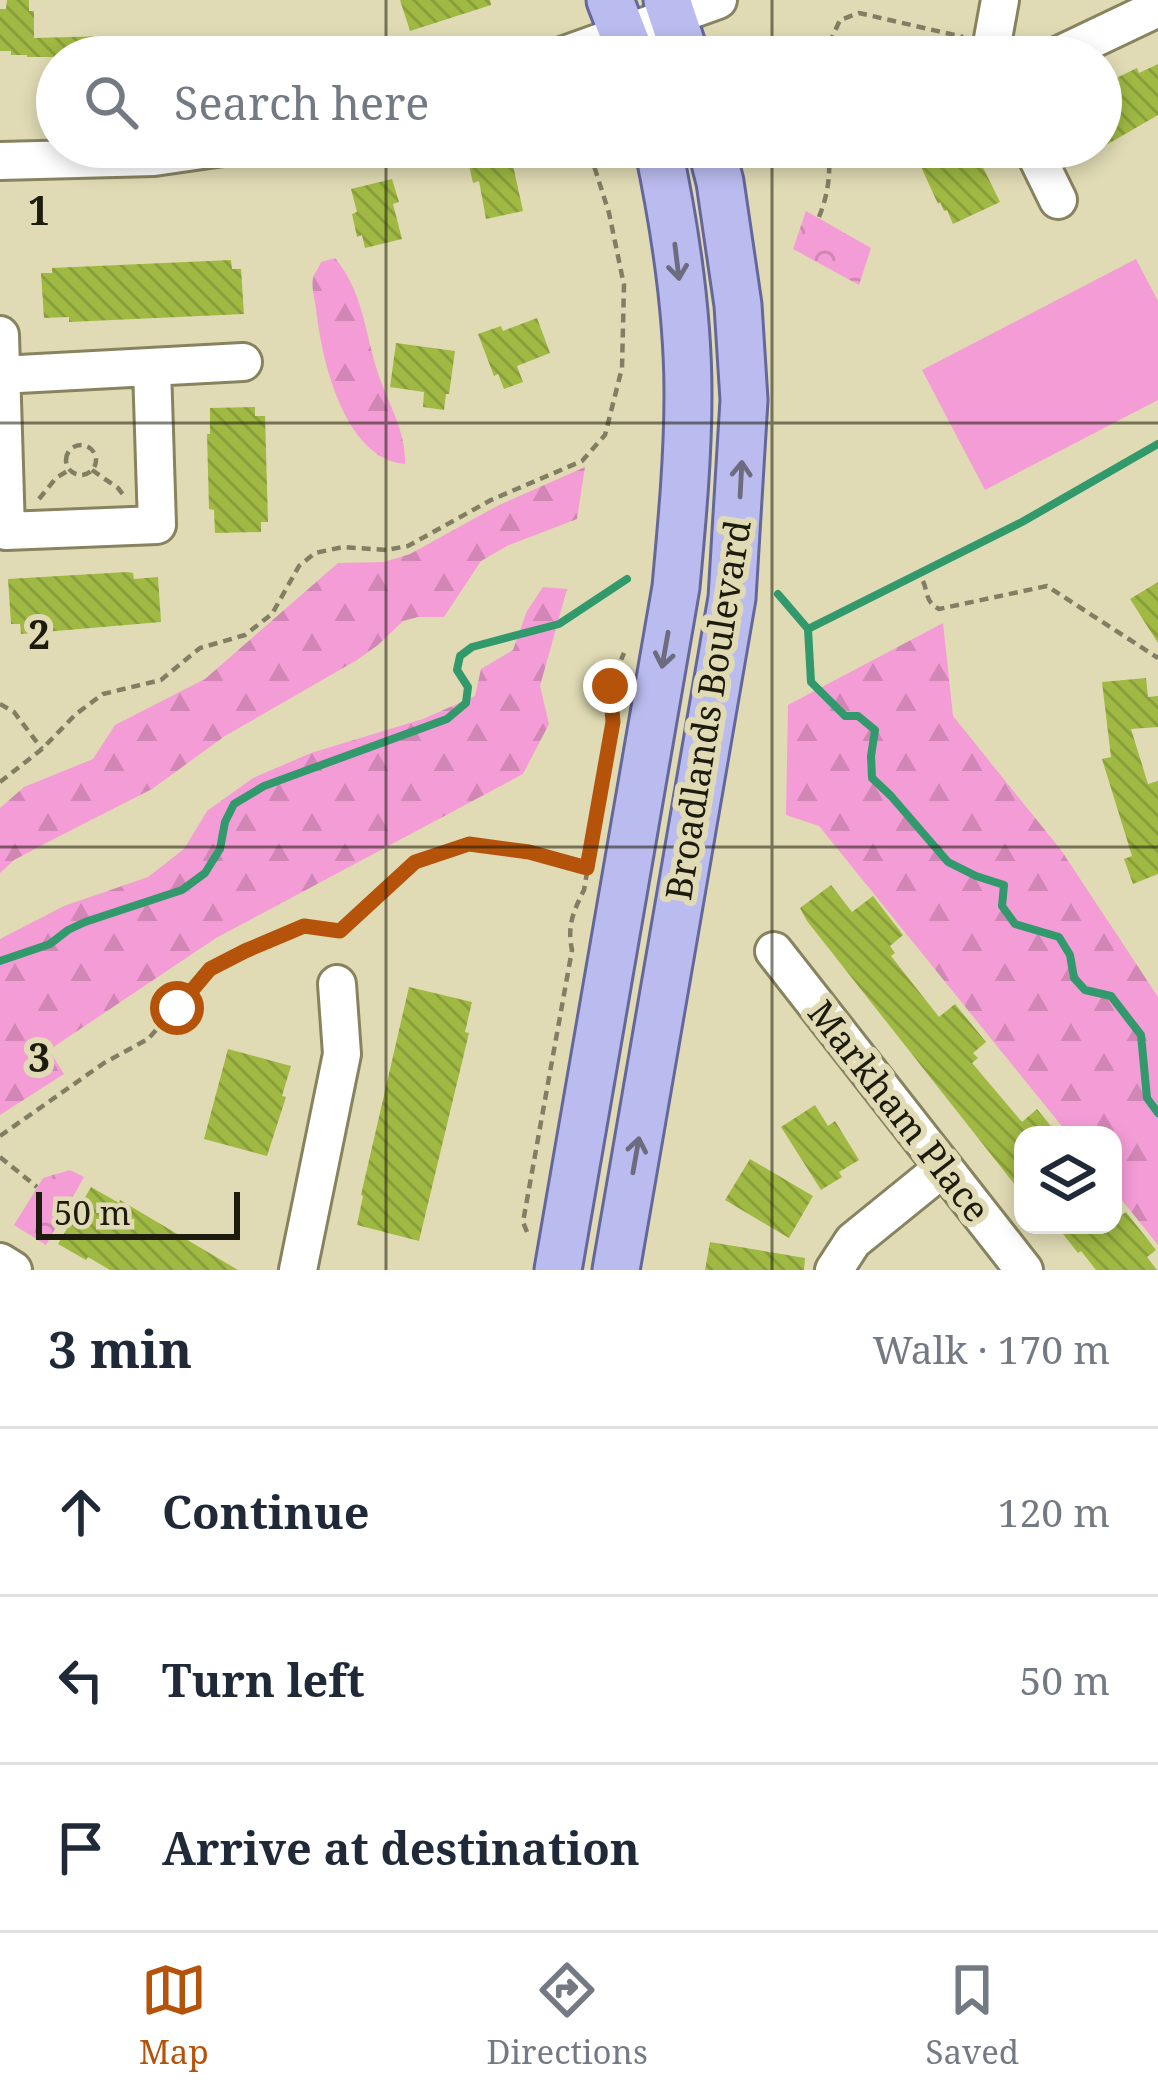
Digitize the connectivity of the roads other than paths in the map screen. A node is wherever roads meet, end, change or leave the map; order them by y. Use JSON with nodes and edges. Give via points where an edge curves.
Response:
{"nodes":[{"id":1,"x":718,"y":0,"type":"edge"},
{"id":2,"x":1000,"y":0,"type":"edge"},
{"id":3,"x":1158,"y":8,"type":"edge"},
{"id":4,"x":676,"y":24,"type":"edge"},
{"id":5,"x":622,"y":30,"type":"edge"},
{"id":6,"x":995,"y":36,"type":"edge"},
{"id":7,"x":1099,"y":36,"type":"edge"},
{"id":8,"x":36,"y":160,"type":"edge"},
{"id":9,"x":0,"y":161,"type":"edge"},
{"id":10,"x":662,"y":168,"type":"edge"},
{"id":11,"x":716,"y":168,"type":"edge"},
{"id":12,"x":1042,"y":168,"type":"edge"},
{"id":13,"x":1058,"y":200,"type":"dead end"},
{"id":14,"x":0,"y":335,"type":"edge"},
{"id":15,"x":243,"y":362,"type":"dead end"},
{"id":16,"x":152,"y":368,"type":"junction"},
{"id":17,"x":1,"y":375,"type":"edge"},
{"id":18,"x":775,"y":951,"type":"dead end"},
{"id":19,"x":337,"y":984,"type":"dead end"},
{"id":20,"x":944,"y":1168,"type":"junction"},
{"id":21,"x":544,"y":1254,"type":"edge"},
{"id":22,"x":0,"y":1262,"type":"edge"},
{"id":23,"x":14,"y":1270,"type":"edge"},
{"id":24,"x":298,"y":1270,"type":"edge"},
{"id":25,"x":616,"y":1270,"type":"edge"},
{"id":26,"x":834,"y":1270,"type":"edge"},
{"id":27,"x":1024,"y":1270,"type":"edge"}],
"edges":[{"from":1,"to":4,"type":"street"},
{"from":2,"to":6,"type":"street"},
{"from":3,"to":7,"type":"street"},
{"from":4,"to":5,"type":"street"},
{"from":8,"to":9,"type":"street"},
{"from":10,"to":21,"type":"main road","name":"Broadlands Boulevard","one_way":true,"via":[[688,389],[676,586]]},
{"from":25,"to":11,"type":"main road","name":"Broadlands Boulevard","one_way":true,"via":[[732,598],[744,400]]},
{"from":12,"to":13,"type":"street"},
{"from":14,"to":17,"type":"street"},
{"from":15,"to":16,"type":"street"},
{"from":16,"to":17,"type":"street"},
{"from":16,"to":17,"type":"street","via":[[157,525],[6,531]]},
{"from":18,"to":20,"type":"street","name":"Markham Place"},
{"from":19,"to":24,"type":"street","via":[[342,1054]]},
{"from":20,"to":26,"type":"street","via":[[854,1241]]},
{"from":20,"to":27,"type":"street","name":"Markham Place"},
{"from":22,"to":23,"type":"street"}]}
